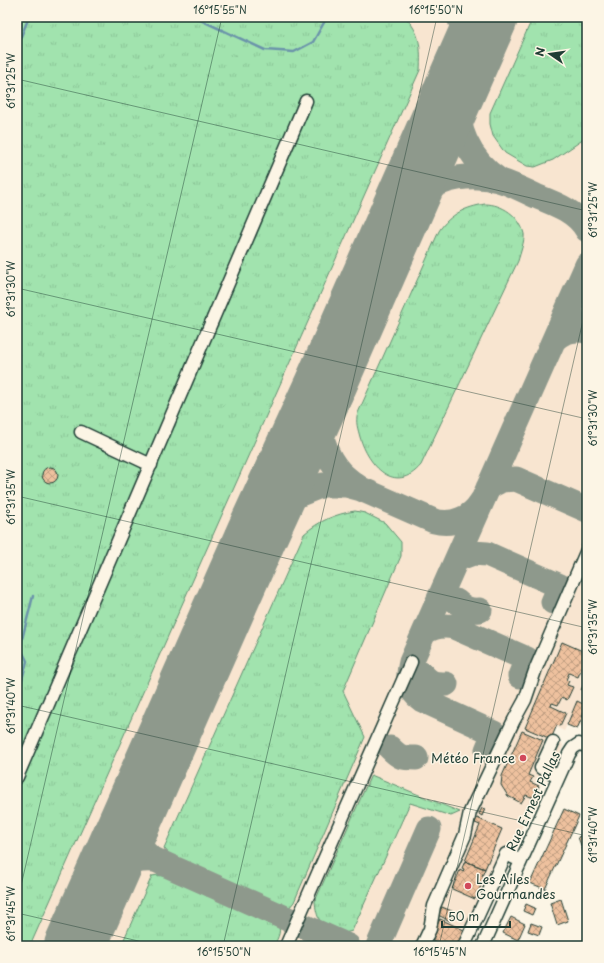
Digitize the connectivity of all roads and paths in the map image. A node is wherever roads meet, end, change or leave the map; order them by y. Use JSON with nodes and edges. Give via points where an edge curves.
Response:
{"nodes":[{"id":1,"x":306,"y":101,"type":"dead end"},
{"id":2,"x":80,"y":432,"type":"dead end"},
{"id":3,"x":151,"y":465,"type":"junction"},
{"id":4,"x":587,"y":550,"type":"edge"},
{"id":5,"x":411,"y":662,"type":"dead end"},
{"id":6,"x":553,"y":742,"type":"dead end"},
{"id":7,"x":587,"y":746,"type":"edge"},
{"id":8,"x":559,"y":776,"type":"junction"},
{"id":9,"x":17,"y":777,"type":"edge"},
{"id":10,"x":521,"y":861,"type":"junction"},
{"id":11,"x":484,"y":903,"type":"junction"},
{"id":12,"x":499,"y":910,"type":"junction"},
{"id":13,"x":286,"y":946,"type":"edge"},
{"id":14,"x":422,"y":946,"type":"edge"},
{"id":15,"x":464,"y":946,"type":"edge"},
{"id":16,"x":483,"y":946,"type":"edge"}],
"edges":[{"from":1,"to":3,"type":"street"},
{"from":2,"to":3,"type":"street"},
{"from":3,"to":9,"type":"street"},
{"from":4,"to":14,"type":"street","via":[[525,700],[470,812],[465,835],[434,906],[430,929]]},
{"from":5,"to":13,"type":"street"},
{"from":6,"to":8,"type":"street","via":[[541,768]]},
{"from":7,"to":8,"type":"street","name":"Rue Ernest Pallas","via":[[579,744],[573,748]]},
{"from":8,"to":10,"type":"street","name":"Rue Ernest Pallas"},
{"from":10,"to":11,"type":"street","via":[[506,854]]},
{"from":10,"to":12,"type":"street","name":"Rue Ernest Pallas"},
{"from":11,"to":12,"type":"street"},
{"from":11,"to":15,"type":"street"},
{"from":12,"to":16,"type":"street","name":"Rue Ernest Pallas"}]}
